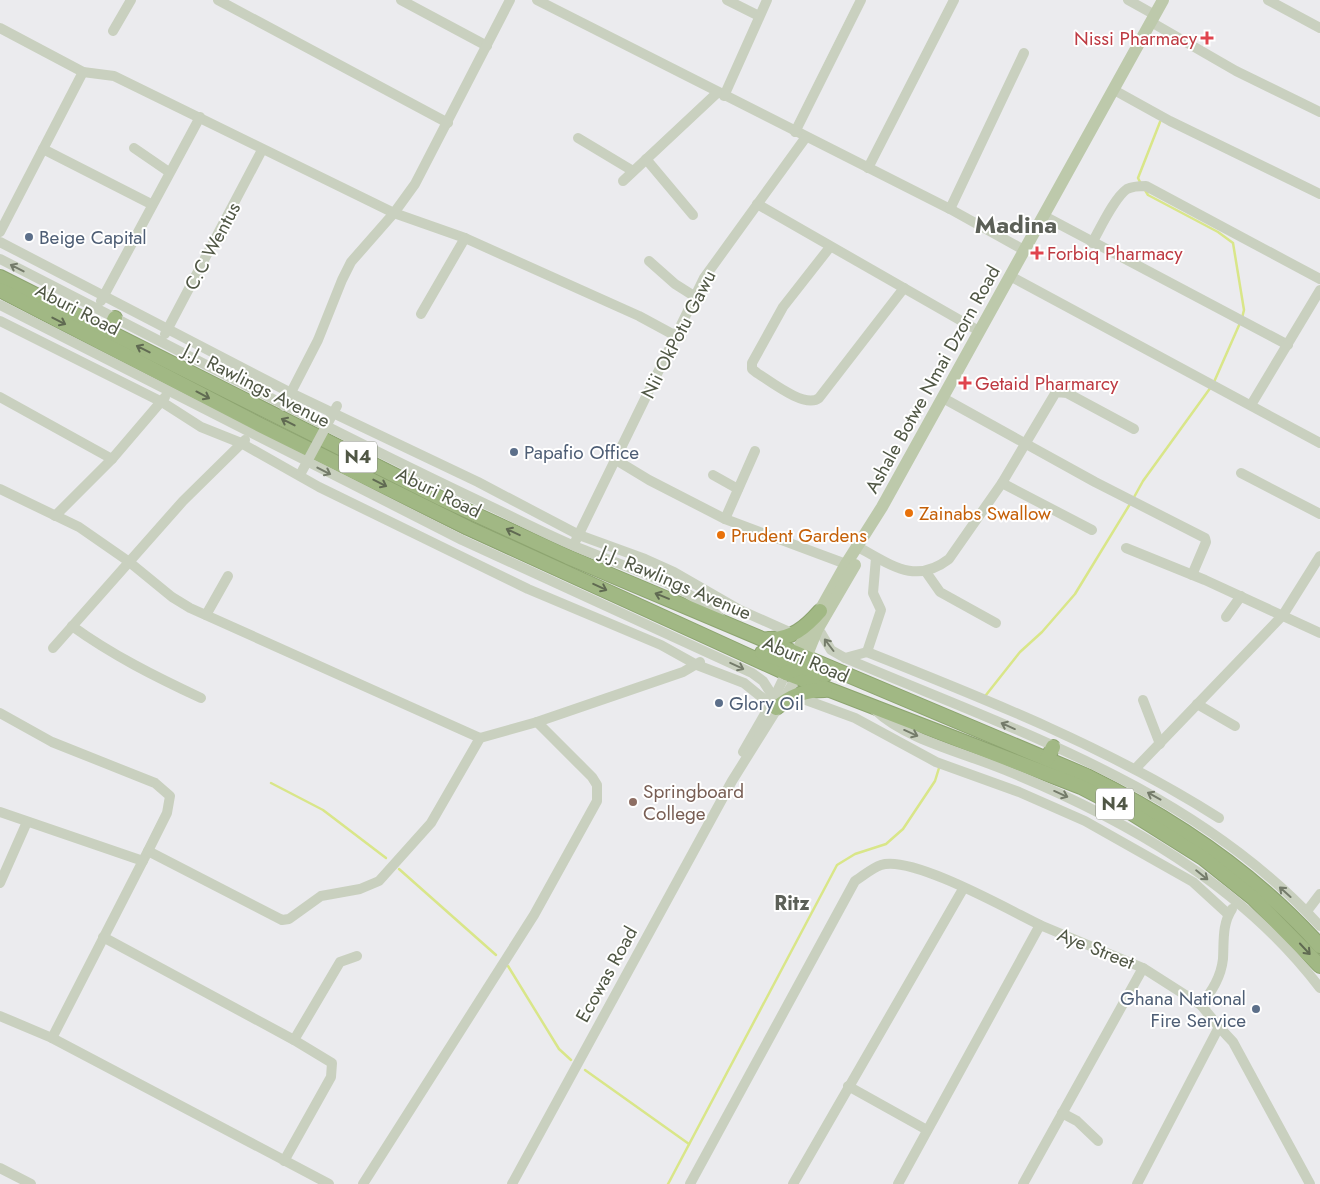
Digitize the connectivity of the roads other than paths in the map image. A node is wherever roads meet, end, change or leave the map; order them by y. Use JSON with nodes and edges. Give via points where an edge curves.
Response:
{"nodes":[{"id":1,"x":131,"y":0,"type":"edge"},
{"id":2,"x":218,"y":0,"type":"edge"},
{"id":3,"x":400,"y":0,"type":"edge"},
{"id":4,"x":510,"y":0,"type":"edge"},
{"id":5,"x":537,"y":0,"type":"edge"},
{"id":6,"x":727,"y":0,"type":"edge"},
{"id":7,"x":767,"y":0,"type":"edge"},
{"id":8,"x":861,"y":0,"type":"edge"},
{"id":9,"x":954,"y":0,"type":"edge"},
{"id":10,"x":1128,"y":0,"type":"edge"},
{"id":11,"x":1163,"y":0,"type":"edge"},
{"id":12,"x":1268,"y":0,"type":"edge"},
{"id":13,"x":759,"y":16,"type":"junction"},
{"id":14,"x":1153,"y":18,"type":"junction"},
{"id":15,"x":0,"y":28,"type":"edge"},
{"id":16,"x":1320,"y":28,"type":"edge"},
{"id":17,"x":113,"y":32,"type":"dead end"},
{"id":18,"x":487,"y":46,"type":"junction"},
{"id":19,"x":1024,"y":53,"type":"dead end"},
{"id":20,"x":83,"y":72,"type":"junction"},
{"id":21,"x":1114,"y":90,"type":"junction"},
{"id":22,"x":721,"y":95,"type":"junction"},
{"id":23,"x":1320,"y":112,"type":"edge"},
{"id":24,"x":200,"y":117,"type":"junction"},
{"id":25,"x":448,"y":123,"type":"junction"},
{"id":26,"x":795,"y":132,"type":"junction"},
{"id":27,"x":806,"y":137,"type":"junction"},
{"id":28,"x":578,"y":138,"type":"dead end"},
{"id":29,"x":134,"y":148,"type":"dead end"},
{"id":30,"x":43,"y":149,"type":"junction"},
{"id":31,"x":262,"y":150,"type":"junction"},
{"id":32,"x":646,"y":159,"type":"junction"},
{"id":33,"x":868,"y":168,"type":"junction"},
{"id":34,"x":634,"y":171,"type":"junction"},
{"id":35,"x":169,"y":172,"type":"junction"},
{"id":36,"x":623,"y":181,"type":"dead end"},
{"id":37,"x":1320,"y":194,"type":"edge"},
{"id":38,"x":151,"y":204,"type":"junction"},
{"id":39,"x":757,"y":204,"type":"junction"},
{"id":40,"x":950,"y":210,"type":"junction"},
{"id":41,"x":394,"y":213,"type":"junction"},
{"id":42,"x":693,"y":215,"type":"dead end"},
{"id":43,"x":1044,"y":216,"type":"junction"},
{"id":44,"x":0,"y":232,"type":"edge"},
{"id":45,"x":465,"y":238,"type":"junction"},
{"id":46,"x":0,"y":242,"type":"edge"},
{"id":47,"x":1092,"y":243,"type":"junction"},
{"id":48,"x":830,"y":247,"type":"junction"},
{"id":49,"x":1024,"y":250,"type":"junction"},
{"id":50,"x":0,"y":259,"type":"edge"},
{"id":51,"x":648,"y":261,"type":"dead end"},
{"id":52,"x":0,"y":276,"type":"edge"},
{"id":53,"x":1010,"y":276,"type":"junction"},
{"id":54,"x":1320,"y":279,"type":"edge"},
{"id":55,"x":904,"y":288,"type":"junction"},
{"id":56,"x":0,"y":290,"type":"edge"},
{"id":57,"x":1320,"y":290,"type":"edge"},
{"id":58,"x":104,"y":296,"type":"junction"},
{"id":59,"x":694,"y":296,"type":"junction"},
{"id":60,"x":0,"y":305,"type":"edge"},
{"id":61,"x":97,"y":309,"type":"junction"},
{"id":62,"x":422,"y":314,"type":"dead end"},
{"id":63,"x":115,"y":318,"type":"junction"},
{"id":64,"x":0,"y":321,"type":"edge"},
{"id":65,"x":168,"y":329,"type":"junction"},
{"id":66,"x":108,"y":331,"type":"junction"},
{"id":67,"x":980,"y":331,"type":"junction"},
{"id":68,"x":676,"y":336,"type":"junction"},
{"id":69,"x":161,"y":342,"type":"junction"},
{"id":70,"x":1288,"y":345,"type":"junction"},
{"id":71,"x":124,"y":362,"type":"junction"},
{"id":72,"x":168,"y":392,"type":"junction"},
{"id":73,"x":291,"y":393,"type":"junction"},
{"id":74,"x":0,"y":397,"type":"edge"},
{"id":75,"x":943,"y":398,"type":"junction"},
{"id":76,"x":162,"y":402,"type":"junction"},
{"id":77,"x":284,"y":406,"type":"junction"},
{"id":78,"x":337,"y":406,"type":"dead end"},
{"id":79,"x":1250,"y":406,"type":"junction"},
{"id":80,"x":1134,"y":429,"type":"dead end"},
{"id":81,"x":1320,"y":429,"type":"edge"},
{"id":82,"x":251,"y":434,"type":"junction"},
{"id":83,"x":1317,"y":441,"type":"edge"},
{"id":84,"x":241,"y":443,"type":"junction"},
{"id":85,"x":1027,"y":444,"type":"junction"},
{"id":86,"x":755,"y":451,"type":"dead end"},
{"id":87,"x":112,"y":459,"type":"junction"},
{"id":88,"x":616,"y":460,"type":"junction"},
{"id":89,"x":301,"y":473,"type":"dead end"},
{"id":90,"x":1241,"y":473,"type":"dead end"},
{"id":91,"x":713,"y":475,"type":"dead end"},
{"id":92,"x":1002,"y":483,"type":"junction"},
{"id":93,"x":354,"y":486,"type":"junction"},
{"id":94,"x":0,"y":489,"type":"edge"},
{"id":95,"x":738,"y":489,"type":"junction"},
{"id":96,"x":445,"y":493,"type":"junction"},
{"id":97,"x":347,"y":500,"type":"junction"},
{"id":98,"x":1320,"y":514,"type":"edge"},
{"id":99,"x":55,"y":516,"type":"junction"},
{"id":100,"x":725,"y":519,"type":"junction"},
{"id":101,"x":1092,"y":530,"type":"dead end"},
{"id":102,"x":579,"y":535,"type":"junction"},
{"id":103,"x":861,"y":545,"type":"junction"},
{"id":104,"x":573,"y":546,"type":"junction"},
{"id":105,"x":1126,"y":548,"type":"dead end"},
{"id":106,"x":1320,"y":556,"type":"edge"},
{"id":107,"x":876,"y":558,"type":"junction"},
{"id":108,"x":128,"y":561,"type":"junction"},
{"id":109,"x":846,"y":564,"type":"junction"},
{"id":110,"x":926,"y":572,"type":"junction"},
{"id":111,"x":553,"y":574,"type":"junction"},
{"id":112,"x":1192,"y":575,"type":"junction"},
{"id":113,"x":228,"y":576,"type":"dead end"},
{"id":114,"x":1241,"y":596,"type":"junction"},
{"id":115,"x":820,"y":611,"type":"junction"},
{"id":116,"x":206,"y":615,"type":"junction"},
{"id":117,"x":1283,"y":615,"type":"junction"},
{"id":118,"x":1226,"y":617,"type":"dead end"},
{"id":119,"x":723,"y":622,"type":"junction"},
{"id":120,"x":996,"y":623,"type":"dead end"},
{"id":121,"x":72,"y":626,"type":"junction"},
{"id":122,"x":817,"y":630,"type":"junction"},
{"id":123,"x":1320,"y":633,"type":"edge"},
{"id":124,"x":794,"y":634,"type":"junction"},
{"id":125,"x":762,"y":639,"type":"junction"},
{"id":126,"x":53,"y":648,"type":"dead end"},
{"id":127,"x":867,"y":652,"type":"junction"},
{"id":128,"x":711,"y":653,"type":"junction"},
{"id":129,"x":845,"y":658,"type":"junction"},
{"id":130,"x":697,"y":665,"type":"junction"},
{"id":131,"x":796,"y":665,"type":"junction"},
{"id":132,"x":831,"y":690,"type":"junction"},
{"id":133,"x":794,"y":696,"type":"junction"},
{"id":134,"x":201,"y":698,"type":"dead end"},
{"id":135,"x":1143,"y":700,"type":"dead end"},
{"id":136,"x":1197,"y":704,"type":"junction"},
{"id":137,"x":771,"y":706,"type":"junction"},
{"id":138,"x":0,"y":713,"type":"edge"},
{"id":139,"x":537,"y":722,"type":"junction"},
{"id":140,"x":1235,"y":726,"type":"dead end"},
{"id":141,"x":480,"y":738,"type":"junction"},
{"id":142,"x":1160,"y":744,"type":"junction"},
{"id":143,"x":1050,"y":753,"type":"junction"},
{"id":144,"x":1135,"y":769,"type":"junction"},
{"id":145,"x":0,"y":812,"type":"edge"},
{"id":146,"x":1219,"y":818,"type":"dead end"},
{"id":147,"x":27,"y":822,"type":"junction"},
{"id":148,"x":1164,"y":842,"type":"junction"},
{"id":149,"x":148,"y":851,"type":"junction"},
{"id":150,"x":142,"y":861,"type":"junction"},
{"id":151,"x":0,"y":883,"type":"edge"},
{"id":152,"x":963,"y":889,"type":"junction"},
{"id":153,"x":1320,"y":894,"type":"edge"},
{"id":154,"x":1236,"y":902,"type":"junction"},
{"id":155,"x":1307,"y":911,"type":"junction"},
{"id":156,"x":1228,"y":914,"type":"junction"},
{"id":157,"x":1040,"y":925,"type":"junction"},
{"id":158,"x":1320,"y":926,"type":"edge"},
{"id":159,"x":103,"y":937,"type":"junction"},
{"id":160,"x":1318,"y":940,"type":"edge"},
{"id":161,"x":357,"y":956,"type":"dead end"},
{"id":162,"x":1320,"y":966,"type":"edge"},
{"id":163,"x":1143,"y":968,"type":"junction"},
{"id":164,"x":1320,"y":988,"type":"edge"},
{"id":165,"x":1201,"y":1005,"type":"junction"},
{"id":166,"x":0,"y":1016,"type":"edge"},
{"id":167,"x":1219,"y":1026,"type":"junction"},
{"id":168,"x":52,"y":1038,"type":"junction"},
{"id":169,"x":294,"y":1040,"type":"junction"},
{"id":170,"x":848,"y":1086,"type":"junction"},
{"id":171,"x":1062,"y":1113,"type":"junction"},
{"id":172,"x":927,"y":1130,"type":"junction"},
{"id":173,"x":1098,"y":1141,"type":"dead end"},
{"id":174,"x":284,"y":1160,"type":"junction"},
{"id":175,"x":0,"y":1168,"type":"edge"},
{"id":176,"x":27,"y":1183,"type":"edge"},
{"id":177,"x":329,"y":1184,"type":"edge"},
{"id":178,"x":363,"y":1184,"type":"edge"},
{"id":179,"x":512,"y":1184,"type":"edge"},
{"id":180,"x":690,"y":1184,"type":"edge"},
{"id":181,"x":793,"y":1184,"type":"edge"},
{"id":182,"x":898,"y":1184,"type":"edge"},
{"id":183,"x":1023,"y":1184,"type":"edge"},
{"id":184,"x":1137,"y":1184,"type":"edge"},
{"id":185,"x":1310,"y":1184,"type":"edge"}],
"edges":[{"from":1,"to":17,"type":"street"},
{"from":2,"to":25,"type":"street"},
{"from":3,"to":18,"type":"street"},
{"from":4,"to":18,"type":"street"},
{"from":5,"to":22,"type":"street"},
{"from":6,"to":13,"type":"street"},
{"from":7,"to":13,"type":"street"},
{"from":8,"to":26,"type":"street"},
{"from":9,"to":33,"type":"street"},
{"from":10,"to":14,"type":"street"},
{"from":11,"to":14,"type":"main road","name":"Ashale Botwe Nmai Dzorn Road"},
{"from":12,"to":16,"type":"street"},
{"from":13,"to":22,"type":"street"},
{"from":14,"to":21,"type":"main road","name":"Ashale Botwe Nmai Dzorn Road"},
{"from":14,"to":23,"type":"street","via":[[1236,71]]},
{"from":15,"to":20,"type":"street"},
{"from":18,"to":25,"type":"street"},
{"from":19,"to":40,"type":"street"},
{"from":20,"to":24,"type":"street","via":[[114,76]]},
{"from":20,"to":30,"type":"street"},
{"from":21,"to":37,"type":"street"},
{"from":21,"to":43,"type":"main road","name":"Ashale Botwe Nmai Dzorn Road"},
{"from":22,"to":26,"type":"street"},
{"from":22,"to":32,"type":"street"},
{"from":24,"to":31,"type":"street"},
{"from":24,"to":35,"type":"street"},
{"from":25,"to":41,"type":"street","via":[[415,184]]},
{"from":26,"to":27,"type":"street"},
{"from":27,"to":33,"type":"street"},
{"from":27,"to":39,"type":"street","name":"Nii OkPotu Gawu"},
{"from":28,"to":34,"type":"street"},
{"from":29,"to":35,"type":"street"},
{"from":30,"to":38,"type":"street"},
{"from":30,"to":44,"type":"street"},
{"from":31,"to":41,"type":"street"},
{"from":31,"to":65,"type":"street","name":"C.C Wentus"},
{"from":32,"to":34,"type":"street"},
{"from":32,"to":42,"type":"street"},
{"from":33,"to":40,"type":"street"},
{"from":34,"to":36,"type":"street"},
{"from":35,"to":38,"type":"street"},
{"from":38,"to":58,"type":"street"},
{"from":39,"to":48,"type":"street"},
{"from":39,"to":59,"type":"street","name":"Nii OkPotu Gawu","via":[[722,250]]},
{"from":40,"to":49,"type":"street"},
{"from":41,"to":45,"type":"street"},
{"from":41,"to":73,"type":"street","via":[[352,262]]},
{"from":43,"to":47,"type":"street"},
{"from":43,"to":49,"type":"main road","name":"Ashale Botwe Nmai Dzorn Road"},
{"from":45,"to":62,"type":"street"},
{"from":45,"to":68,"type":"street","via":[[639,316]]},
{"from":46,"to":58,"type":"street"},
{"from":47,"to":54,"type":"street","via":[[1120,197],[1127,189],[1141,186]]},
{"from":47,"to":70,"type":"street"},
{"from":48,"to":55,"type":"street"},
{"from":48,"to":55,"type":"street","via":[[783,307],[752,364],[757,373],[800,400],[819,398]]},
{"from":49,"to":53,"type":"main road","name":"Ashale Botwe Nmai Dzorn Road"},
{"from":61,"to":50,"type":"street","one_way":true},
{"from":51,"to":59,"type":"street"},
{"from":52,"to":66,"type":"highway","name":"J.J. Rawlings Avenue","number":"N4"},
{"from":53,"to":67,"type":"main road","name":"Ashale Botwe Nmai Dzorn Road"},
{"from":53,"to":79,"type":"street"},
{"from":55,"to":67,"type":"street"},
{"from":56,"to":71,"type":"highway","name":"Aburi Road","number":"N4","one_way":true},
{"from":57,"to":70,"type":"street"},
{"from":58,"to":61,"type":"street"},
{"from":58,"to":65,"type":"street"},
{"from":59,"to":68,"type":"street","name":"Nii OkPotu Gawu"},
{"from":60,"to":71,"type":"street"},
{"from":61,"to":63,"type":"street"},
{"from":63,"to":66,"type":"highway"},
{"from":63,"to":69,"type":"street"},
{"from":64,"to":76,"type":"street"},
{"from":65,"to":69,"type":"street","name":"C.C Wentus"},
{"from":65,"to":73,"type":"street"},
{"from":96,"to":66,"type":"highway","name":"J.J. Rawlings Avenue","number":"N4","one_way":true},
{"from":67,"to":75,"type":"main road","name":"Ashale Botwe Nmai Dzorn Road"},
{"from":68,"to":88,"type":"street","name":"Nii OkPotu Gawu"},
{"from":69,"to":77,"type":"street"},
{"from":70,"to":79,"type":"street"},
{"from":71,"to":72,"type":"street"},
{"from":71,"to":111,"type":"highway","name":"Aburi Road","number":"N4","one_way":true,"via":[[468,528]]},
{"from":72,"to":76,"type":"street"},
{"from":72,"to":82,"type":"street"},
{"from":73,"to":77,"type":"street"},
{"from":73,"to":102,"type":"street","via":[[478,482]]},
{"from":74,"to":87,"type":"street"},
{"from":75,"to":85,"type":"street"},
{"from":75,"to":103,"type":"main road","name":"Ashale Botwe Nmai Dzorn Road"},
{"from":76,"to":84,"type":"street","via":[[201,427]]},
{"from":76,"to":87,"type":"street"},
{"from":77,"to":96,"type":"street","via":[[356,436]]},
{"from":78,"to":89,"type":"street","bridge":true},
{"from":79,"to":83,"type":"street"},
{"from":80,"to":85,"type":"street","via":[[1061,392],[1053,395]]},
{"from":81,"to":83,"type":"street"},
{"from":82,"to":84,"type":"street"},
{"from":82,"to":93,"type":"street","one_way":true},
{"from":84,"to":97,"type":"street"},
{"from":84,"to":108,"type":"street"},
{"from":85,"to":92,"type":"street"},
{"from":85,"to":112,"type":"street","via":[[1205,538]]},
{"from":86,"to":95,"type":"street"},
{"from":87,"to":99,"type":"street"},
{"from":88,"to":100,"type":"street"},
{"from":88,"to":102,"type":"street","name":"Nii OkPotu Gawu"},
{"from":90,"to":98,"type":"street"},
{"from":91,"to":95,"type":"street"},
{"from":92,"to":101,"type":"street"},
{"from":92,"to":110,"type":"street","via":[[949,559]]},
{"from":93,"to":97,"type":"street"},
{"from":93,"to":111,"type":"street","via":[[462,540]]},
{"from":94,"to":99,"type":"street"},
{"from":95,"to":100,"type":"street"},
{"from":96,"to":104,"type":"street"},
{"from":119,"to":96,"type":"highway","name":"J.J. Rawlings Avenue","number":"N4","one_way":true,"via":[[568,557]]},
{"from":97,"to":130,"type":"street","via":[[528,589],[661,645]]},
{"from":99,"to":108,"type":"street","via":[[78,527]]},
{"from":100,"to":109,"type":"street"},
{"from":102,"to":104,"type":"street","name":"Nii OkPotu Gawu"},
{"from":102,"to":124,"type":"street","via":[[652,562],[740,610]]},
{"from":103,"to":107,"type":"street"},
{"from":103,"to":109,"type":"main road"},
{"from":103,"to":122,"type":"main road"},
{"from":104,"to":119,"type":"street","via":[[668,585],[702,603]]},
{"from":105,"to":112,"type":"street"},
{"from":106,"to":117,"type":"street"},
{"from":107,"to":110,"type":"street","via":[[894,567]]},
{"from":107,"to":127,"type":"street","via":[[873,593],[881,610]]},
{"from":108,"to":116,"type":"street","via":[[172,597]]},
{"from":108,"to":121,"type":"street"},
{"from":109,"to":115,"type":"main road"},
{"from":110,"to":120,"type":"street","via":[[940,592]]},
{"from":111,"to":128,"type":"street"},
{"from":111,"to":131,"type":"highway","name":"Aburi Road","number":"N4","one_way":true,"via":[[744,653]]},
{"from":112,"to":114,"type":"street"},
{"from":113,"to":116,"type":"street"},
{"from":114,"to":117,"type":"street"},
{"from":114,"to":118,"type":"street"},
{"from":115,"to":124,"type":"highway","via":[[808,625]]},
{"from":115,"to":131,"type":"main road"},
{"from":116,"to":141,"type":"street"},
{"from":117,"to":123,"type":"street"},
{"from":117,"to":136,"type":"street"},
{"from":119,"to":125,"type":"highway","name":"J.J. Rawlings Avenue","number":"N4"},
{"from":121,"to":126,"type":"street"},
{"from":121,"to":134,"type":"street","via":[[150,674]]},
{"from":129,"to":122,"type":"street","one_way":true,"via":[[831,650]]},
{"from":122,"to":131,"type":"main road"},
{"from":124,"to":125,"type":"highway","via":[[777,640]]},
{"from":125,"to":131,"type":"highway","name":"J.J. Rawlings Avenue","number":"N4"},
{"from":127,"to":129,"type":"street"},
{"from":127,"to":144,"type":"street","via":[[1056,731]]},
{"from":128,"to":130,"type":"street"},
{"from":128,"to":137,"type":"street","one_way":true,"via":[[762,681]]},
{"from":143,"to":129,"type":"street","one_way":true},
{"from":130,"to":137,"type":"street","via":[[744,683]]},
{"from":130,"to":139,"type":"street"},
{"from":131,"to":132,"type":"highway","name":"Aburi Road","number":"N4"},
{"from":131,"to":137,"type":"street","name":"Ecowas Road"},
{"from":131,"to":143,"type":"highway","name":"J.J. Rawlings Avenue","number":"N4","via":[[864,682]]},
{"from":132,"to":133,"type":"highway"},
{"from":132,"to":148,"type":"highway","name":"Aburi Road","number":"N4","one_way":true,"via":[[1081,786],[1133,814]]},
{"from":133,"to":137,"type":"highway"},
{"from":133,"to":156,"type":"street","via":[[855,718],[936,762],[1019,792],[1085,821],[1194,882]]},
{"from":135,"to":142,"type":"street"},
{"from":136,"to":140,"type":"street"},
{"from":136,"to":142,"type":"street"},
{"from":137,"to":179,"type":"street","name":"Ecowas Road"},
{"from":138,"to":149,"type":"street","via":[[52,742],[164,789],[170,796],[170,805]]},
{"from":139,"to":141,"type":"street"},
{"from":139,"to":178,"type":"street","via":[[592,777],[597,785],[598,801],[534,915]]},
{"from":141,"to":149,"type":"street","via":[[431,824],[379,881],[360,889],[321,896],[289,918],[282,920]]},
{"from":142,"to":144,"type":"street"},
{"from":155,"to":143,"type":"street","one_way":true,"via":[[1216,834],[1145,791]]},
{"from":143,"to":160,"type":"highway","name":"J.J. Rawlings Avenue","number":"N4","via":[[1212,848]]},
{"from":144,"to":146,"type":"street"},
{"from":145,"to":147,"type":"street"},
{"from":147,"to":150,"type":"street"},
{"from":147,"to":151,"type":"street"},
{"from":148,"to":154,"type":"street","one_way":true},
{"from":148,"to":162,"type":"highway","number":"N4","one_way":true,"via":[[1203,858],[1240,886]]},
{"from":149,"to":150,"type":"street"},
{"from":150,"to":159,"type":"street"},
{"from":152,"to":157,"type":"street"},
{"from":152,"to":170,"type":"street"},
{"from":152,"to":180,"type":"street","via":[[913,866],[882,865],[855,881]]},
{"from":153,"to":155,"type":"street"},
{"from":154,"to":156,"type":"street"},
{"from":154,"to":164,"type":"street","via":[[1284,946]]},
{"from":155,"to":158,"type":"street"},
{"from":156,"to":165,"type":"street","via":[[1217,980]]},
{"from":157,"to":163,"type":"street","name":"Aye Street"},
{"from":157,"to":172,"type":"street","name":"Aye Street"},
{"from":159,"to":168,"type":"street"},
{"from":159,"to":169,"type":"street"},
{"from":161,"to":169,"type":"street","via":[[340,962]]},
{"from":163,"to":165,"type":"street","name":"Aye Street"},
{"from":163,"to":171,"type":"street"},
{"from":165,"to":167,"type":"street","name":"Aye Street"},
{"from":166,"to":168,"type":"street"},
{"from":167,"to":184,"type":"street"},
{"from":167,"to":185,"type":"street","name":"Aye Street","via":[[1233,1042]]},
{"from":168,"to":174,"type":"street"},
{"from":169,"to":174,"type":"street","via":[[332,1063],[333,1069]]},
{"from":170,"to":172,"type":"street"},
{"from":170,"to":181,"type":"street"},
{"from":171,"to":173,"type":"street","via":[[1077,1121]]},
{"from":171,"to":183,"type":"street"},
{"from":172,"to":182,"type":"street","name":"Aye Street"},
{"from":174,"to":177,"type":"street"},
{"from":175,"to":176,"type":"street"}]}
